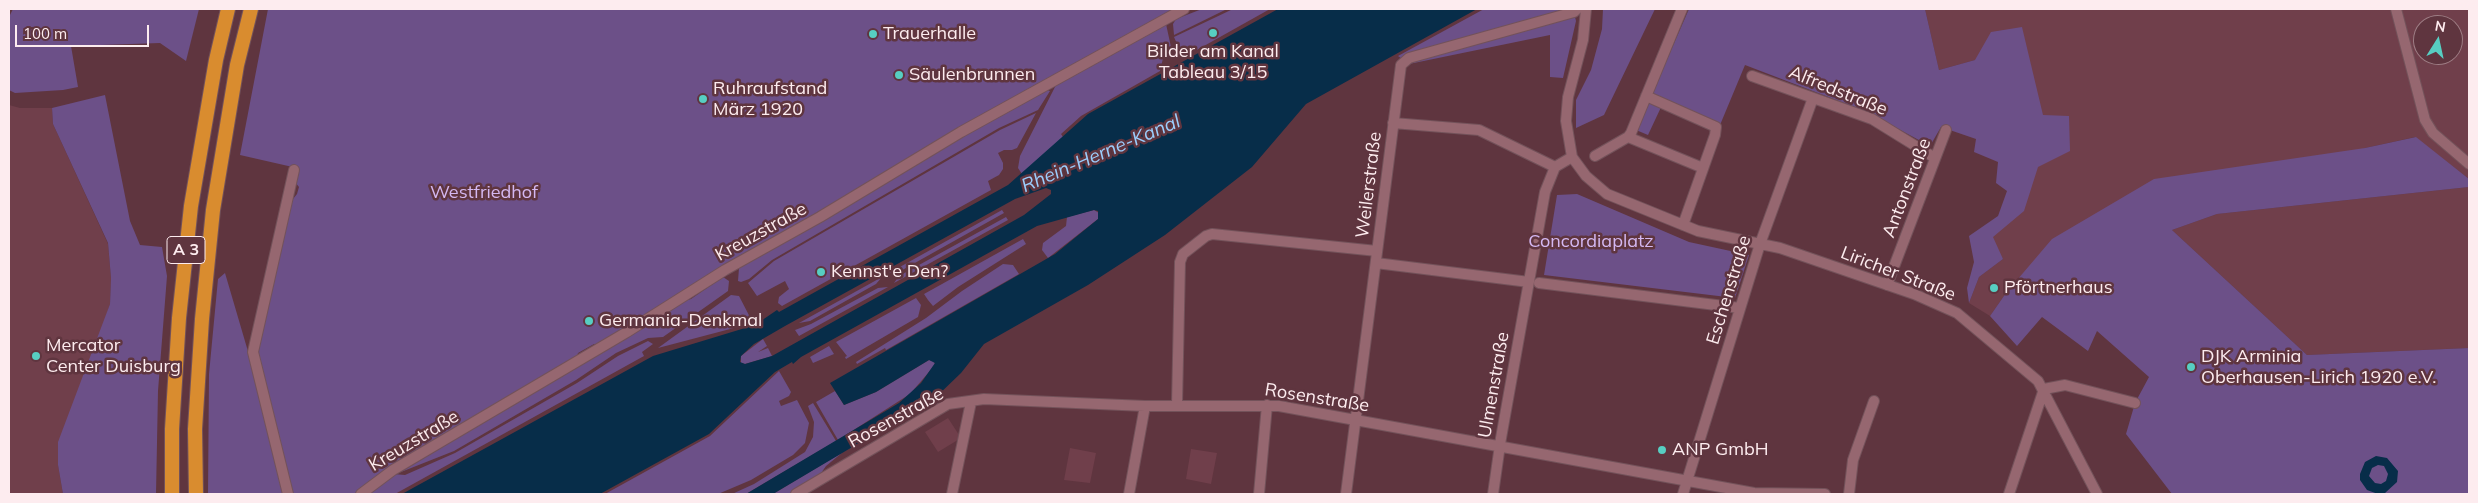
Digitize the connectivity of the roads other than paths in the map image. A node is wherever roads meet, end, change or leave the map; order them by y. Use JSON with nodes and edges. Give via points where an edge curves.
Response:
{"nodes":[{"id":1,"x":228,"y":9,"type":"edge"},
{"id":2,"x":250,"y":9,"type":"edge"},
{"id":3,"x":1184,"y":9,"type":"edge"},
{"id":4,"x":1577,"y":9,"type":"edge"},
{"id":5,"x":1586,"y":9,"type":"edge"},
{"id":6,"x":1682,"y":9,"type":"edge"},
{"id":7,"x":2396,"y":9,"type":"edge"},
{"id":8,"x":1752,"y":76,"type":"dead end"},
{"id":9,"x":1646,"y":96,"type":"junction"},
{"id":10,"x":1814,"y":98,"type":"junction"},
{"id":11,"x":1393,"y":123,"type":"junction"},
{"id":12,"x":1946,"y":130,"type":"dead end"},
{"id":13,"x":1628,"y":137,"type":"junction"},
{"id":14,"x":1595,"y":156,"type":"dead end"},
{"id":15,"x":1572,"y":157,"type":"junction"},
{"id":16,"x":1935,"y":158,"type":"junction"},
{"id":17,"x":2469,"y":164,"type":"edge"},
{"id":18,"x":1555,"y":168,"type":"junction"},
{"id":19,"x":1703,"y":168,"type":"junction"},
{"id":20,"x":294,"y":170,"type":"dead end"},
{"id":21,"x":1683,"y":225,"type":"junction"},
{"id":22,"x":1760,"y":244,"type":"junction"},
{"id":23,"x":1377,"y":251,"type":"junction"},
{"id":24,"x":1376,"y":263,"type":"junction"},
{"id":25,"x":1534,"y":282,"type":"junction"},
{"id":26,"x":1887,"y":285,"type":"junction"},
{"id":27,"x":1740,"y":308,"type":"junction"},
{"id":28,"x":2044,"y":389,"type":"junction"},
{"id":29,"x":1874,"y":401,"type":"dead end"},
{"id":30,"x":971,"y":402,"type":"junction"},
{"id":31,"x":2135,"y":403,"type":"dead end"},
{"id":32,"x":1177,"y":405,"type":"junction"},
{"id":33,"x":1267,"y":405,"type":"junction"},
{"id":34,"x":1145,"y":406,"type":"junction"},
{"id":35,"x":1356,"y":420,"type":"junction"},
{"id":36,"x":1501,"y":446,"type":"junction"},
{"id":37,"x":1688,"y":481,"type":"junction"},
{"id":38,"x":172,"y":494,"type":"edge"},
{"id":39,"x":196,"y":494,"type":"edge"},
{"id":40,"x":288,"y":494,"type":"edge"},
{"id":41,"x":361,"y":494,"type":"edge"},
{"id":42,"x":796,"y":494,"type":"edge"},
{"id":43,"x":952,"y":494,"type":"edge"},
{"id":44,"x":1129,"y":494,"type":"edge"},
{"id":45,"x":1258,"y":494,"type":"edge"},
{"id":46,"x":1346,"y":494,"type":"edge"},
{"id":47,"x":1493,"y":494,"type":"edge"},
{"id":48,"x":1683,"y":494,"type":"edge"},
{"id":49,"x":1823,"y":494,"type":"edge"},
{"id":50,"x":1849,"y":494,"type":"edge"},
{"id":51,"x":2009,"y":494,"type":"edge"},
{"id":52,"x":2097,"y":494,"type":"edge"}],
"edges":[{"from":1,"to":38,"type":"highway","number":"A 3","via":[[191,206],[179,318],[172,429]]},
{"from":2,"to":39,"type":"highway","number":"A 3","via":[[237,65],[213,210],[195,428]]},
{"from":3,"to":41,"type":"street","name":"Kreuzstraße","via":[[961,132],[725,270],[628,332],[394,470]]},
{"from":4,"to":11,"type":"street","name":"Weilerstraße","via":[[1405,60],[1400,68]]},
{"from":5,"to":15,"type":"street","via":[[1583,40],[1567,108]]},
{"from":6,"to":9,"type":"street"},
{"from":7,"to":17,"type":"street","via":[[2425,120],[2433,133]]},
{"from":8,"to":10,"type":"street","name":"Alfredstraße"},
{"from":9,"to":13,"type":"street"},
{"from":9,"to":19,"type":"street","via":[[1715,125],[1715,135]]},
{"from":10,"to":16,"type":"street","name":"Alfredstraße","via":[[1872,119]]},
{"from":10,"to":22,"type":"street","name":"Eschenstraße"},
{"from":11,"to":18,"type":"street","via":[[1479,130]]},
{"from":11,"to":23,"type":"street","name":"Weilerstraße"},
{"from":12,"to":16,"type":"street","name":"Antonstraße"},
{"from":13,"to":14,"type":"street"},
{"from":13,"to":19,"type":"street"},
{"from":15,"to":18,"type":"street"},
{"from":15,"to":21,"type":"street","name":"Liricher Straße","via":[[1581,172],[1607,194]]},
{"from":16,"to":26,"type":"street","name":"Antonstraße"},
{"from":18,"to":25,"type":"street","name":"Ulmenstraße","via":[[1545,192]]},
{"from":19,"to":21,"type":"street"},
{"from":20,"to":40,"type":"street","via":[[253,352]]},
{"from":21,"to":22,"type":"street","name":"Liricher Straße","via":[[1726,239]]},
{"from":22,"to":26,"type":"street","name":"Liricher Straße"},
{"from":22,"to":27,"type":"street","name":"Eschenstraße"},
{"from":23,"to":24,"type":"street","name":"Weilerstraße"},
{"from":23,"to":32,"type":"street","via":[[1212,234],[1206,236],[1180,258]]},
{"from":24,"to":25,"type":"street"},
{"from":24,"to":35,"type":"street","name":"Weilerstraße"},
{"from":25,"to":27,"type":"street"},
{"from":25,"to":36,"type":"street","name":"Ulmenstraße"},
{"from":26,"to":28,"type":"street","name":"Liricher Straße","via":[[1957,313],[2031,374]]},
{"from":27,"to":37,"type":"street","name":"Eschenstraße"},
{"from":28,"to":31,"type":"street","via":[[2065,386]]},
{"from":28,"to":51,"type":"street"},
{"from":28,"to":52,"type":"street","name":"Liricher Straße"},
{"from":29,"to":50,"type":"street","via":[[1853,460]]},
{"from":30,"to":34,"type":"street","name":"Rosenstraße","via":[[984,399]]},
{"from":30,"to":42,"type":"street","name":"Rosenstraße","via":[[948,404]]},
{"from":30,"to":43,"type":"street"},
{"from":32,"to":33,"type":"street","name":"Rosenstraße"},
{"from":32,"to":34,"type":"street","name":"Rosenstraße"},
{"from":33,"to":35,"type":"street","name":"Rosenstraße"},
{"from":33,"to":45,"type":"street"},
{"from":34,"to":44,"type":"street"},
{"from":35,"to":36,"type":"street","name":"Rosenstraße"},
{"from":35,"to":46,"type":"street","name":"Weilerstraße"},
{"from":36,"to":37,"type":"street","name":"Rosenstraße"},
{"from":36,"to":47,"type":"street","name":"Ulmenstraße"},
{"from":37,"to":48,"type":"street","name":"Eschenstraße"},
{"from":37,"to":49,"type":"street","name":"Rosenstraße","via":[[1754,492]]}]}
